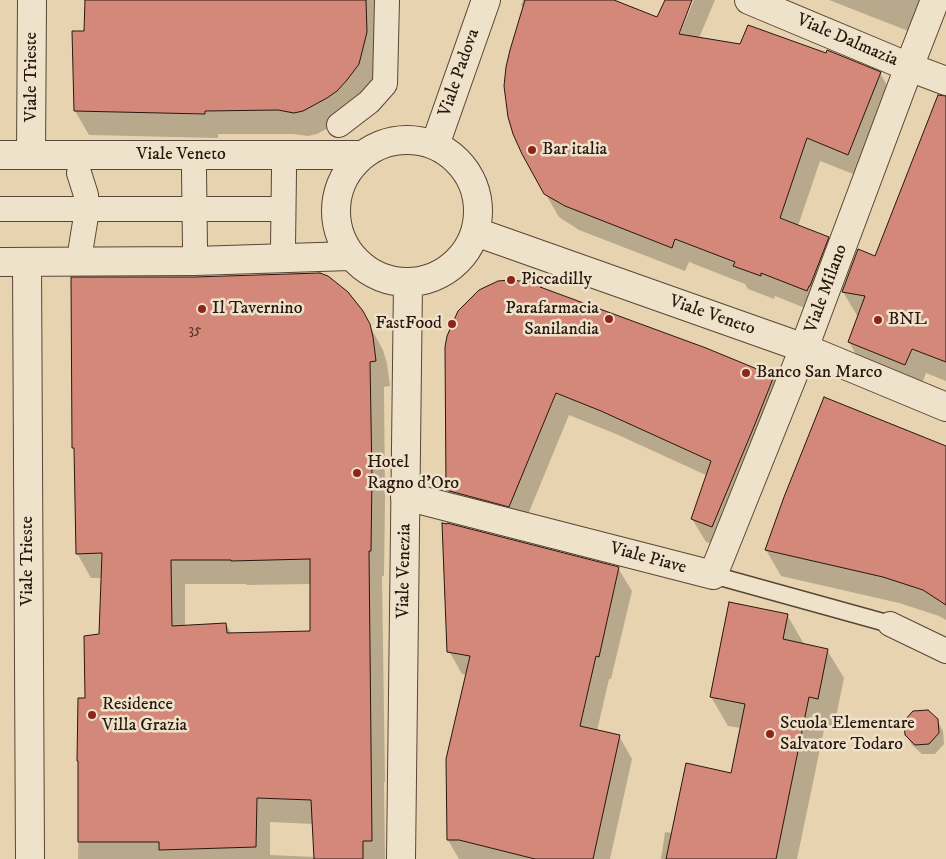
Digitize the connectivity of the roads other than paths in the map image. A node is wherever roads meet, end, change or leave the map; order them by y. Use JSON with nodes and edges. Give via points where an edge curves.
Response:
{"nodes":[{"id":1,"x":32,"y":0,"type":"edge"},
{"id":2,"x":387,"y":0,"type":"edge"},
{"id":3,"x":486,"y":0,"type":"edge"},
{"id":4,"x":749,"y":0,"type":"edge"},
{"id":5,"x":935,"y":0,"type":"edge"},
{"id":6,"x":909,"y":66,"type":"junction"},
{"id":7,"x":946,"y":81,"type":"edge"},
{"id":8,"x":339,"y":125,"type":"dead end"},
{"id":9,"x":435,"y":145,"type":"junction"},
{"id":10,"x":31,"y":154,"type":"junction"},
{"id":11,"x":0,"y":155,"type":"edge"},
{"id":12,"x":361,"y":155,"type":"junction"},
{"id":13,"x":194,"y":171,"type":"dead end"},
{"id":14,"x":284,"y":171,"type":"dead end"},
{"id":15,"x":79,"y":173,"type":"dead end"},
{"id":16,"x":0,"y":209,"type":"edge"},
{"id":17,"x":195,"y":209,"type":"junction"},
{"id":18,"x":283,"y":209,"type":"junction"},
{"id":19,"x":87,"y":210,"type":"junction"},
{"id":20,"x":476,"y":232,"type":"junction"},
{"id":21,"x":81,"y":247,"type":"dead end"},
{"id":22,"x":196,"y":247,"type":"dead end"},
{"id":23,"x":283,"y":247,"type":"dead end"},
{"id":24,"x":350,"y":256,"type":"junction"},
{"id":25,"x":0,"y":262,"type":"edge"},
{"id":26,"x":27,"y":262,"type":"junction"},
{"id":27,"x":408,"y":283,"type":"junction"},
{"id":28,"x":804,"y":348,"type":"junction"},
{"id":29,"x":946,"y":407,"type":"edge"},
{"id":30,"x":406,"y":496,"type":"junction"},
{"id":31,"x":713,"y":575,"type":"junction"},
{"id":32,"x":890,"y":624,"type":"joint"},
{"id":33,"x":946,"y":651,"type":"edge"},
{"id":34,"x":30,"y":859,"type":"edge"},
{"id":35,"x":401,"y":859,"type":"edge"}],
"edges":[{"from":1,"to":10,"type":"street","name":"Viale Trieste"},
{"from":2,"to":8,"type":"street","via":[[385,84],[369,102]]},
{"from":3,"to":9,"type":"street","name":"Viale Padova"},
{"from":4,"to":6,"type":"street","name":"Viale Dalmazia"},
{"from":5,"to":6,"type":"street","name":"Viale Milano"},
{"from":6,"to":7,"type":"street","name":"Viale Dalmazia"},
{"from":6,"to":28,"type":"street","name":"Viale Milano"},
{"from":9,"to":12,"type":"street","via":[[409,140],[383,143]]},
{"from":9,"to":20,"type":"street","via":[[457,159],[472,180],[478,206]]},
{"from":10,"to":11,"type":"street","name":"Viale Veneto"},
{"from":10,"to":12,"type":"street","name":"Viale Veneto"},
{"from":12,"to":24,"type":"street","via":[[343,177],[335,203],[337,231]]},
{"from":13,"to":17,"type":"street"},
{"from":14,"to":18,"type":"street"},
{"from":15,"to":19,"type":"street"},
{"from":16,"to":19,"type":"street"},
{"from":17,"to":18,"type":"street"},
{"from":17,"to":19,"type":"street"},
{"from":17,"to":22,"type":"street"},
{"from":18,"to":23,"type":"street"},
{"from":19,"to":21,"type":"street"},
{"from":20,"to":27,"type":"street","via":[[466,252],[450,268],[430,279]]},
{"from":20,"to":28,"type":"street","name":"Viale Veneto"},
{"from":24,"to":26,"type":"street"},
{"from":24,"to":27,"type":"street","via":[[366,271]]},
{"from":25,"to":26,"type":"street"},
{"from":26,"to":34,"type":"street","name":"Viale Trieste"},
{"from":27,"to":30,"type":"street","name":"Viale Venezia"},
{"from":28,"to":29,"type":"street","name":"Viale Veneto"},
{"from":28,"to":31,"type":"street","name":"Viale Milano"},
{"from":30,"to":31,"type":"street","name":"Viale Piave"},
{"from":30,"to":35,"type":"street","name":"Viale Venezia"},
{"from":31,"to":32,"type":"lane","name":"Viale Piave"},
{"from":32,"to":33,"type":"street"}]}
